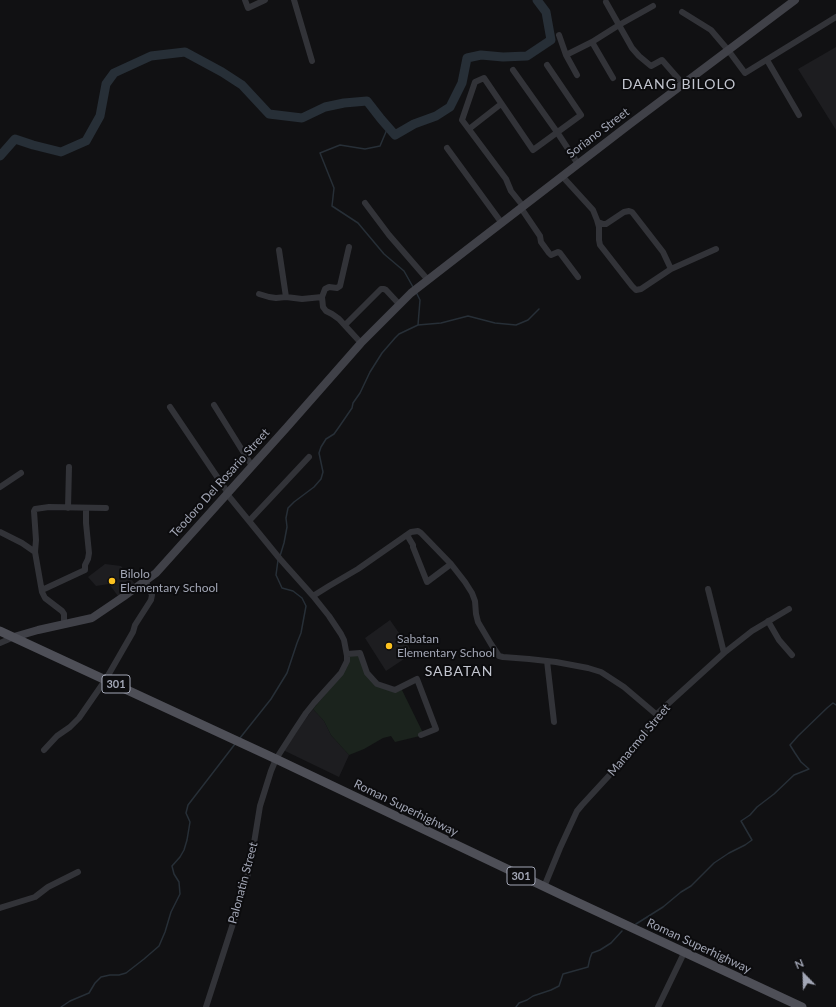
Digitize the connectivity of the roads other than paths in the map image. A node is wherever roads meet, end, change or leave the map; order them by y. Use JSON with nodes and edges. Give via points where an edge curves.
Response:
{"nodes":[{"id":1,"x":245,"y":0,"type":"edge"},
{"id":2,"x":265,"y":0,"type":"edge"},
{"id":3,"x":294,"y":0,"type":"edge"},
{"id":4,"x":795,"y":0,"type":"edge"},
{"id":5,"x":606,"y":2,"type":"dead end"},
{"id":6,"x":653,"y":6,"type":"dead end"},
{"id":7,"x":682,"y":12,"type":"dead end"},
{"id":8,"x":836,"y":17,"type":"edge"},
{"id":9,"x":619,"y":25,"type":"junction"},
{"id":10,"x":559,"y":35,"type":"dead end"},
{"id":11,"x":592,"y":42,"type":"junction"},
{"id":12,"x":728,"y":50,"type":"junction"},
{"id":13,"x":566,"y":55,"type":"junction"},
{"id":14,"x":768,"y":60,"type":"junction"},
{"id":15,"x":312,"y":61,"type":"dead end"},
{"id":16,"x":547,"y":64,"type":"dead end"},
{"id":17,"x":513,"y":70,"type":"dead end"},
{"id":18,"x":577,"y":75,"type":"dead end"},
{"id":19,"x":613,"y":78,"type":"dead end"},
{"id":20,"x":683,"y":84,"type":"junction"},
{"id":21,"x":501,"y":104,"type":"junction"},
{"id":22,"x":799,"y":114,"type":"dead end"},
{"id":23,"x":469,"y":129,"type":"junction"},
{"id":24,"x":557,"y":132,"type":"junction"},
{"id":25,"x":447,"y":148,"type":"dead end"},
{"id":26,"x":578,"y":164,"type":"junction"},
{"id":27,"x":562,"y":176,"type":"junction"},
{"id":28,"x":365,"y":203,"type":"dead end"},
{"id":29,"x":522,"y":207,"type":"junction"},
{"id":30,"x":501,"y":222,"type":"junction"},
{"id":31,"x":598,"y":222,"type":"junction"},
{"id":32,"x":349,"y":247,"type":"dead end"},
{"id":33,"x":716,"y":249,"type":"dead end"},
{"id":34,"x":279,"y":250,"type":"dead end"},
{"id":35,"x":670,"y":269,"type":"junction"},
{"id":36,"x":578,"y":277,"type":"dead end"},
{"id":37,"x":428,"y":280,"type":"junction"},
{"id":38,"x":411,"y":293,"type":"joint"},
{"id":39,"x":259,"y":294,"type":"dead end"},
{"id":40,"x":286,"y":297,"type":"junction"},
{"id":41,"x":322,"y":297,"type":"junction"},
{"id":42,"x":399,"y":304,"type":"junction"},
{"id":43,"x":345,"y":325,"type":"junction"},
{"id":44,"x":361,"y":343,"type":"junction"},
{"id":45,"x":214,"y":405,"type":"dead end"},
{"id":46,"x":170,"y":407,"type":"dead end"},
{"id":47,"x":309,"y":458,"type":"dead end"},
{"id":48,"x":252,"y":466,"type":"junction"},
{"id":49,"x":69,"y":467,"type":"dead end"},
{"id":50,"x":21,"y":473,"type":"dead end"},
{"id":51,"x":0,"y":487,"type":"edge"},
{"id":52,"x":227,"y":494,"type":"junction"},
{"id":53,"x":68,"y":508,"type":"junction"},
{"id":54,"x":86,"y":508,"type":"junction"},
{"id":55,"x":106,"y":508,"type":"dead end"},
{"id":56,"x":249,"y":521,"type":"junction"},
{"id":57,"x":0,"y":532,"type":"edge"},
{"id":58,"x":406,"y":535,"type":"junction"},
{"id":59,"x":35,"y":552,"type":"junction"},
{"id":60,"x":451,"y":564,"type":"junction"},
{"id":61,"x":145,"y":580,"type":"junction"},
{"id":62,"x":708,"y":589,"type":"dead end"},
{"id":63,"x":42,"y":590,"type":"junction"},
{"id":64,"x":313,"y":596,"type":"junction"},
{"id":65,"x":789,"y":609,"type":"dead end"},
{"id":66,"x":768,"y":621,"type":"junction"},
{"id":67,"x":64,"y":624,"type":"junction"},
{"id":68,"x":0,"y":631,"type":"edge"},
{"id":69,"x":14,"y":637,"type":"junction"},
{"id":70,"x":0,"y":643,"type":"edge"},
{"id":71,"x":724,"y":653,"type":"junction"},
{"id":72,"x":347,"y":654,"type":"junction"},
{"id":73,"x":792,"y":655,"type":"dead end"},
{"id":74,"x":547,"y":661,"type":"junction"},
{"id":75,"x":106,"y":679,"type":"junction"},
{"id":76,"x":657,"y":715,"type":"junction"},
{"id":77,"x":554,"y":722,"type":"dead end"},
{"id":78,"x":421,"y":735,"type":"dead end"},
{"id":79,"x":44,"y":750,"type":"dead end"},
{"id":80,"x":276,"y":759,"type":"junction"},
{"id":81,"x":78,"y":872,"type":"dead end"},
{"id":82,"x":544,"y":887,"type":"junction"},
{"id":83,"x":0,"y":908,"type":"edge"},
{"id":84,"x":684,"y":953,"type":"junction"},
{"id":85,"x":206,"y":1007,"type":"edge"},
{"id":86,"x":658,"y":1007,"type":"edge"},
{"id":87,"x":802,"y":1007,"type":"edge"}],
"edges":[{"from":1,"to":2,"type":"street","via":[[248,8]]},
{"from":3,"to":15,"type":"street"},
{"from":4,"to":12,"type":"main road","name":"Soriano Street"},
{"from":5,"to":9,"type":"street"},
{"from":6,"to":9,"type":"street"},
{"from":7,"to":12,"type":"street","via":[[711,30]]},
{"from":8,"to":14,"type":"street"},
{"from":9,"to":11,"type":"street"},
{"from":9,"to":20,"type":"street","via":[[639,56],[651,66],[662,60]]},
{"from":10,"to":13,"type":"street"},
{"from":11,"to":13,"type":"street"},
{"from":11,"to":19,"type":"street"},
{"from":12,"to":14,"type":"street","via":[[745,74]]},
{"from":12,"to":20,"type":"main road","name":"Soriano Street"},
{"from":13,"to":18,"type":"street"},
{"from":14,"to":22,"type":"street"},
{"from":16,"to":24,"type":"street","via":[[581,115]]},
{"from":17,"to":24,"type":"street"},
{"from":20,"to":26,"type":"main road","name":"Soriano Street"},
{"from":21,"to":23,"type":"street"},
{"from":21,"to":23,"type":"street","via":[[484,78],[475,82],[462,120]]},
{"from":21,"to":24,"type":"street","via":[[533,150]]},
{"from":23,"to":29,"type":"street","via":[[506,179]]},
{"from":24,"to":26,"type":"street"},
{"from":25,"to":30,"type":"street"},
{"from":26,"to":27,"type":"main road","name":"Soriano Street"},
{"from":27,"to":29,"type":"main road","name":"Soriano Street"},
{"from":27,"to":31,"type":"street","via":[[593,210]]},
{"from":28,"to":37,"type":"street"},
{"from":29,"to":30,"type":"main road","name":"Soriano Street"},
{"from":29,"to":36,"type":"street","via":[[549,253],[551,255],[560,252]]},
{"from":30,"to":37,"type":"main road","name":"Soriano Street"},
{"from":31,"to":35,"type":"street","via":[[606,224],[624,212],[632,212],[663,252]]},
{"from":31,"to":35,"type":"street","via":[[600,245],[634,289],[642,289]]},
{"from":32,"to":41,"type":"street","via":[[340,286],[326,288]]},
{"from":33,"to":35,"type":"street"},
{"from":34,"to":40,"type":"street"},
{"from":37,"to":38,"type":"main road","name":"Soriano Street"},
{"from":38,"to":42,"type":"main road","name":"Teodoro Del Rosario Street"},
{"from":39,"to":40,"type":"street","via":[[276,298]]},
{"from":40,"to":41,"type":"street"},
{"from":41,"to":43,"type":"street","via":[[325,310]]},
{"from":42,"to":43,"type":"street","via":[[385,289],[381,289]]},
{"from":42,"to":44,"type":"main road","name":"Teodoro Del Rosario Street"},
{"from":43,"to":44,"type":"street"},
{"from":44,"to":48,"type":"main road","name":"Teodoro Del Rosario Street"},
{"from":45,"to":48,"type":"street"},
{"from":46,"to":52,"type":"street"},
{"from":47,"to":56,"type":"street"},
{"from":48,"to":52,"type":"main road","name":"Teodoro Del Rosario Street"},
{"from":49,"to":53,"type":"street"},
{"from":50,"to":51,"type":"street"},
{"from":52,"to":56,"type":"street"},
{"from":52,"to":61,"type":"main road","name":"Teodoro Del Rosario Street","via":[[156,573]]},
{"from":53,"to":54,"type":"street"},
{"from":53,"to":59,"type":"street","via":[[49,507],[34,510]]},
{"from":54,"to":55,"type":"street"},
{"from":54,"to":63,"type":"street","via":[[89,554],[85,570]]},
{"from":56,"to":64,"type":"street"},
{"from":57,"to":59,"type":"street"},
{"from":58,"to":60,"type":"street","via":[[420,532]]},
{"from":58,"to":60,"type":"street","via":[[414,545],[427,582]]},
{"from":58,"to":64,"type":"street","via":[[358,569]]},
{"from":59,"to":63,"type":"street"},
{"from":60,"to":74,"type":"street","via":[[475,598],[478,622],[499,656]]},
{"from":61,"to":67,"type":"main road","name":"Teodoro Del Rosario Street","via":[[96,616]]},
{"from":61,"to":75,"type":"street","via":[[152,599]]},
{"from":62,"to":71,"type":"street"},
{"from":63,"to":67,"type":"street","via":[[45,598],[64,614]]},
{"from":64,"to":72,"type":"street","via":[[341,634]]},
{"from":65,"to":66,"type":"street","name":"Manacmol Street"},
{"from":66,"to":71,"type":"street","name":"Manacmol Street"},
{"from":66,"to":73,"type":"street"},
{"from":67,"to":69,"type":"main road","name":"Teodoro Del Rosario Street"},
{"from":68,"to":69,"type":"main road","name":"Roman Superhighway","number":"301"},
{"from":69,"to":70,"type":"street"},
{"from":69,"to":75,"type":"main road","name":"Roman Superhighway","number":"301"},
{"from":71,"to":76,"type":"street","name":"Manacmol Street"},
{"from":72,"to":78,"type":"street","via":[[360,654],[368,673],[377,684],[396,690],[417,679],[436,729]]},
{"from":72,"to":80,"type":"street","name":"Palonatin Street","via":[[347,661],[341,673],[310,708]]},
{"from":74,"to":76,"type":"street","via":[[601,672],[624,687]]},
{"from":74,"to":77,"type":"street"},
{"from":75,"to":79,"type":"street","via":[[80,718]]},
{"from":75,"to":80,"type":"main road","name":"Roman Superhighway","number":"301"},
{"from":76,"to":82,"type":"street","name":"Manacmol Street","via":[[616,768],[577,811]]},
{"from":80,"to":82,"type":"main road","name":"Roman Superhighway","number":"301"},
{"from":80,"to":85,"type":"street","name":"Palonatin Street","via":[[262,797],[251,861],[239,905]]},
{"from":81,"to":83,"type":"street","via":[[48,887],[35,897]]},
{"from":82,"to":84,"type":"main road","name":"Roman Superhighway","number":"301"},
{"from":84,"to":86,"type":"street"},
{"from":84,"to":87,"type":"main road","name":"Roman Superhighway","number":"301"}]}
